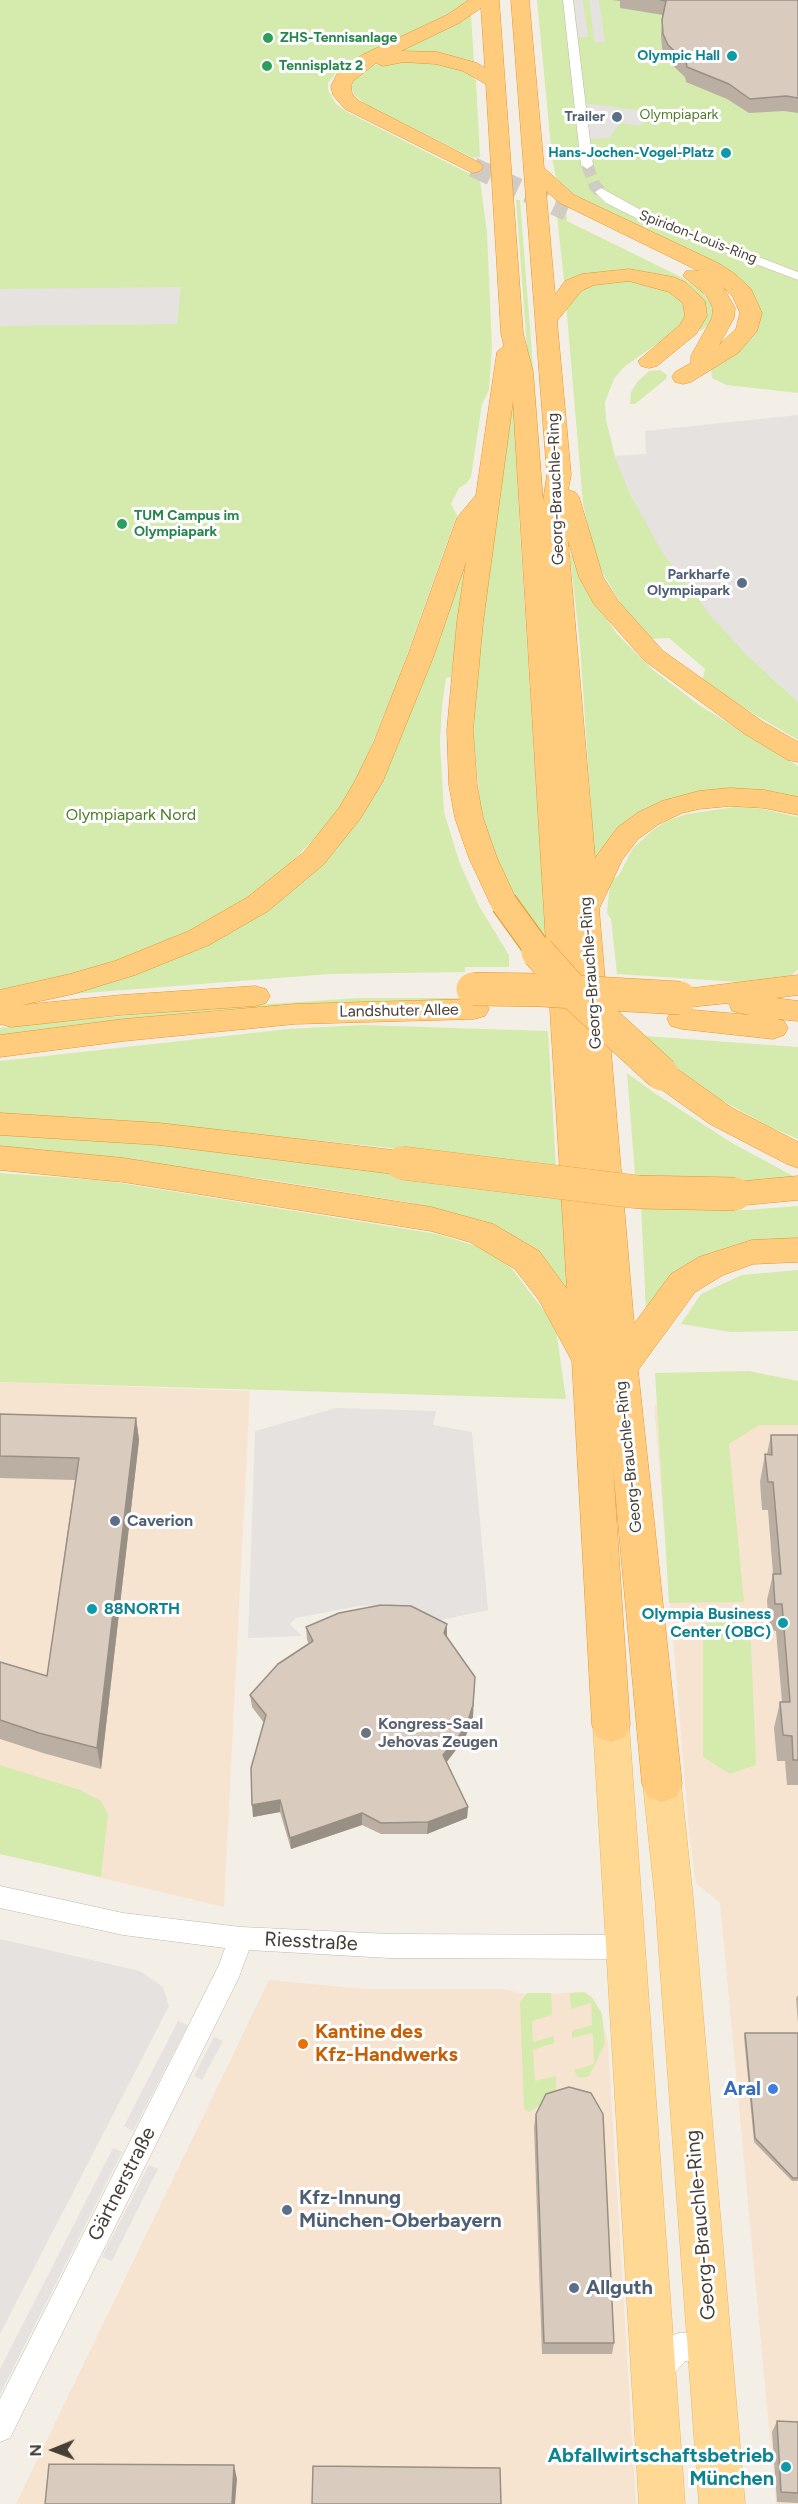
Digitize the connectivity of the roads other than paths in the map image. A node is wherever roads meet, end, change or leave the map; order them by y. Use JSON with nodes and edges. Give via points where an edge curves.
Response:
{"nodes":[{"id":1,"x":479,"y":0,"type":"edge"},
{"id":2,"x":490,"y":0,"type":"edge"},
{"id":3,"x":520,"y":0,"type":"edge"},
{"id":4,"x":568,"y":0,"type":"edge"},
{"id":5,"x":360,"y":66,"type":"junction"},
{"id":6,"x":496,"y":82,"type":"junction"},
{"id":7,"x":587,"y":165,"type":"tunnel mouth"},
{"id":8,"x":473,"y":167,"type":"tunnel mouth"},
{"id":9,"x":534,"y":170,"type":"junction"},
{"id":10,"x":601,"y":192,"type":"tunnel mouth"},
{"id":11,"x":567,"y":211,"type":"tunnel mouth"},
{"id":12,"x":798,"y":276,"type":"edge"},
{"id":13,"x":546,"y":321,"type":"junction"},
{"id":14,"x":716,"y":329,"type":"junction"},
{"id":15,"x":512,"y":333,"type":"junction"},
{"id":16,"x":702,"y":364,"type":"junction"},
{"id":17,"x":683,"y":377,"type":"dead end"},
{"id":18,"x":559,"y":475,"type":"junction"},
{"id":19,"x":487,"y":497,"type":"junction"},
{"id":20,"x":798,"y":754,"type":"edge"},
{"id":21,"x":798,"y":806,"type":"edge"},
{"id":22,"x":586,"y":906,"type":"junction"},
{"id":23,"x":798,"y":985,"type":"edge"},
{"id":24,"x":474,"y":999,"type":"junction"},
{"id":25,"x":0,"y":1000,"type":"edge"},
{"id":26,"x":681,"y":1009,"type":"junction"},
{"id":27,"x":798,"y":1011,"type":"edge"},
{"id":28,"x":0,"y":1019,"type":"edge"},
{"id":29,"x":798,"y":1031,"type":"edge"},
{"id":30,"x":0,"y":1046,"type":"edge"},
{"id":31,"x":0,"y":1124,"type":"edge"},
{"id":32,"x":798,"y":1156,"type":"edge"},
{"id":33,"x":0,"y":1158,"type":"edge"},
{"id":34,"x":798,"y":1188,"type":"edge"},
{"id":35,"x":798,"y":1250,"type":"edge"},
{"id":36,"x":605,"y":1367,"type":"junction"},
{"id":37,"x":611,"y":1725,"type":"joint"},
{"id":38,"x":662,"y":1784,"type":"joint"},
{"id":39,"x":0,"y":1897,"type":"edge"},
{"id":40,"x":241,"y":1938,"type":"junction"},
{"id":41,"x":677,"y":1946,"type":"junction"},
{"id":42,"x":626,"y":1947,"type":"junction"},
{"id":43,"x":711,"y":2347,"type":"junction"},
{"id":44,"x":653,"y":2377,"type":"junction"},
{"id":45,"x":0,"y":2428,"type":"edge"},
{"id":46,"x":662,"y":2504,"type":"edge"},
{"id":47,"x":722,"y":2504,"type":"edge"}],
"edges":[{"from":1,"to":5,"type":"highway","via":[[453,19]]},
{"from":2,"to":6,"type":"highway","name":"Georg-Brauchle-Ring"},
{"from":3,"to":9,"type":"highway","name":"Georg-Brauchle-Ring"},
{"from":4,"to":7,"type":"street"},
{"from":5,"to":6,"type":"highway","via":[[396,57],[437,57],[470,67]]},
{"from":5,"to":8,"type":"highway","via":[[344,78],[341,86],[352,105]]},
{"from":6,"to":15,"type":"highway","name":"Georg-Brauchle-Ring"},
{"from":9,"to":13,"type":"highway","name":"Georg-Brauchle-Ring"},
{"from":9,"to":16,"type":"highway","via":[[567,199],[710,268],[743,294],[751,313],[746,332],[730,348]]},
{"from":10,"to":12,"type":"street","name":"Spiridon-Louis-Ring","via":[[648,219]]},
{"from":11,"to":14,"type":"highway","via":[[704,282],[715,291],[724,308]]},
{"from":13,"to":14,"type":"highway","via":[[573,286],[590,279],[629,275],[665,282],[694,301],[696,316],[688,329],[649,361]]},
{"from":13,"to":18,"type":"highway","name":"Georg-Brauchle-Ring"},
{"from":14,"to":16,"type":"highway"},
{"from":15,"to":19,"type":"highway"},
{"from":15,"to":36,"type":"highway","name":"Georg-Brauchle-Ring","via":[[523,384]]},
{"from":16,"to":17,"type":"highway"},
{"from":18,"to":20,"type":"highway","via":[[591,577],[628,629],[693,687]]},
{"from":18,"to":22,"type":"highway","name":"Georg-Brauchle-Ring","via":[[554,511]]},
{"from":19,"to":25,"type":"highway","via":[[469,518],[421,655],[369,781],[350,813],[314,858],[258,904],[162,955],[73,984]]},
{"from":19,"to":32,"type":"highway","bridge":true,"via":[[460,730],[469,818],[504,903],[535,948],[579,998],[662,1074],[721,1116]]},
{"from":21,"to":22,"type":"highway","via":[[730,797],[672,807],[628,833],[609,858]]},
{"from":22,"to":36,"type":"highway","name":"Georg-Brauchle-Ring"},
{"from":23,"to":26,"type":"highway"},
{"from":24,"to":26,"type":"highway","name":"Landshuter Allee"},
{"from":24,"to":28,"type":"highway","name":"Landshuter Allee","via":[[314,992],[194,999]]},
{"from":24,"to":30,"type":"highway","name":"Landshuter Allee","via":[[124,1030]]},
{"from":26,"to":27,"type":"highway","name":"Landshuter Allee"},
{"from":26,"to":29,"type":"highway","name":"Landshuter Allee"},
{"from":31,"to":34,"type":"highway","bridge":true,"via":[[159,1134],[627,1191],[735,1194]]},
{"from":33,"to":36,"type":"highway","via":[[208,1183],[431,1219],[481,1233],[527,1260]]},
{"from":35,"to":36,"type":"highway","via":[[752,1252],[711,1266],[683,1283]]},
{"from":36,"to":37,"type":"highway","name":"Georg-Brauchle-Ring"},
{"from":36,"to":38,"type":"highway","name":"Georg-Brauchle-Ring"},
{"from":37,"to":42,"type":"main road","name":"Georg-Brauchle-Ring"},
{"from":38,"to":41,"type":"main road","name":"Georg-Brauchle-Ring"},
{"from":39,"to":40,"type":"street","name":"Riesstraße","via":[[123,1924]]},
{"from":40,"to":42,"type":"street","name":"Riesstraße","via":[[389,1946]]},
{"from":40,"to":45,"type":"street","name":"Gärtnerstraße","via":[[230,1969]]},
{"from":41,"to":42,"type":"main road"},
{"from":41,"to":43,"type":"main road","name":"Georg-Brauchle-Ring"},
{"from":42,"to":44,"type":"main road","name":"Georg-Brauchle-Ring"},
{"from":43,"to":44,"type":"street","via":[[679,2347]]},
{"from":43,"to":47,"type":"main road","name":"Georg-Brauchle-Ring"},
{"from":44,"to":46,"type":"main road","name":"Georg-Brauchle-Ring"}]}
